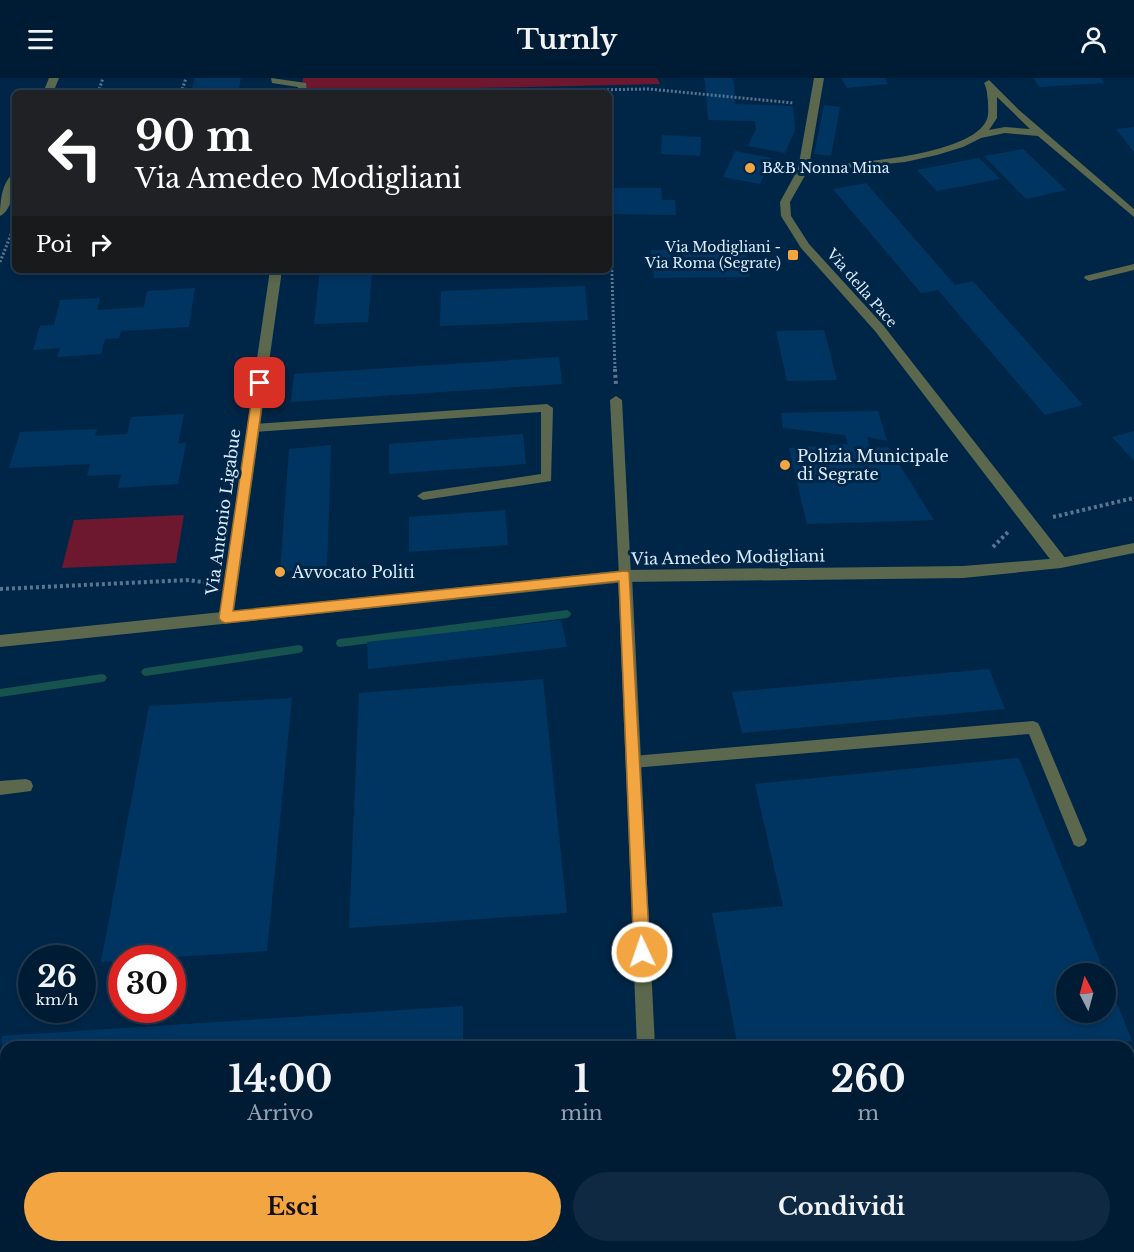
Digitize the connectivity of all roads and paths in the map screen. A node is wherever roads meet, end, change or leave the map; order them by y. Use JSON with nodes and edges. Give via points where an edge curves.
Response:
{"nodes":[{"id":1,"x":276,"y":78,"type":"edge"},
{"id":2,"x":819,"y":78,"type":"edge"},
{"id":3,"x":988,"y":82,"type":"edge"},
{"id":4,"x":302,"y":90,"type":"edge"},
{"id":5,"x":606,"y":90,"type":"edge"},
{"id":6,"x":813,"y":105,"type":"junction"},
{"id":7,"x":1042,"y":134,"type":"junction"},
{"id":8,"x":980,"y":135,"type":"junction"},
{"id":9,"x":803,"y":169,"type":"junction"},
{"id":10,"x":12,"y":183,"type":"edge"},
{"id":11,"x":0,"y":213,"type":"edge"},
{"id":12,"x":1134,"y":214,"type":"edge"},
{"id":13,"x":12,"y":232,"type":"edge"},
{"id":14,"x":0,"y":262,"type":"edge"},
{"id":15,"x":1134,"y":267,"type":"edge"},
{"id":16,"x":276,"y":273,"type":"edge"},
{"id":17,"x":612,"y":273,"type":"edge"},
{"id":18,"x":1089,"y":278,"type":"dead end"},
{"id":19,"x":616,"y":400,"type":"joint"},
{"id":20,"x":253,"y":428,"type":"junction"},
{"id":21,"x":423,"y":496,"type":"dead end"},
{"id":22,"x":1134,"y":498,"type":"edge"},
{"id":23,"x":1030,"y":523,"type":"junction"},
{"id":24,"x":982,"y":547,"type":"dead end"},
{"id":25,"x":1134,"y":548,"type":"edge"},
{"id":26,"x":1061,"y":563,"type":"junction"},
{"id":27,"x":625,"y":576,"type":"junction"},
{"id":28,"x":230,"y":587,"type":"junction"},
{"id":29,"x":0,"y":589,"type":"edge"},
{"id":30,"x":225,"y":618,"type":"junction"},
{"id":31,"x":0,"y":640,"type":"edge"},
{"id":32,"x":633,"y":762,"type":"junction"},
{"id":33,"x":26,"y":786,"type":"dead end"},
{"id":34,"x":0,"y":788,"type":"edge"},
{"id":35,"x":1079,"y":840,"type":"dead end"},
{"id":36,"x":646,"y":1041,"type":"edge"}],
"edges":[{"from":1,"to":4,"type":"street","via":[[275,81],[303,85]]},
{"from":2,"to":6,"type":"street","name":"Via della Pace"},
{"from":3,"to":7,"type":"street"},
{"from":3,"to":8,"type":"street","via":[[991,123]]},
{"from":5,"to":6,"type":"path","via":[[649,89]]},
{"from":6,"to":9,"type":"street","name":"Via della Pace"},
{"from":7,"to":8,"type":"street","via":[[1016,130]]},
{"from":7,"to":12,"type":"street"},
{"from":8,"to":9,"type":"street","via":[[958,146],[920,156]]},
{"from":9,"to":23,"type":"street","name":"Via della Pace","via":[[785,202],[786,216],[794,231],[879,328]]},
{"from":10,"to":11,"type":"street"},
{"from":13,"to":14,"type":"path"},
{"from":15,"to":18,"type":"lane"},
{"from":16,"to":20,"type":"street","name":"Via Antonio Ligabue"},
{"from":17,"to":19,"type":"path"},
{"from":19,"to":27,"type":"lane"},
{"from":20,"to":21,"type":"lane","via":[[547,408],[547,478]]},
{"from":20,"to":28,"type":"street","name":"Via Antonio Ligabue"},
{"from":22,"to":23,"type":"path"},
{"from":23,"to":24,"type":"path","via":[[1011,529],[994,547]]},
{"from":23,"to":26,"type":"street","name":"Via della Pace"},
{"from":25,"to":26,"type":"street","name":"Via Amedeo Modigliani"},
{"from":26,"to":27,"type":"street","name":"Via Amedeo Modigliani","via":[[963,572]]},
{"from":27,"to":30,"type":"street","name":"Via Amedeo Modigliani"},
{"from":27,"to":32,"type":"street"},
{"from":28,"to":29,"type":"path","via":[[189,580]]},
{"from":28,"to":30,"type":"street","name":"Via Antonio Ligabue"},
{"from":30,"to":31,"type":"street","name":"Via Amedeo Modigliani"},
{"from":32,"to":35,"type":"lane","via":[[1033,727]]},
{"from":32,"to":36,"type":"street"},
{"from":33,"to":34,"type":"lane"}]}
